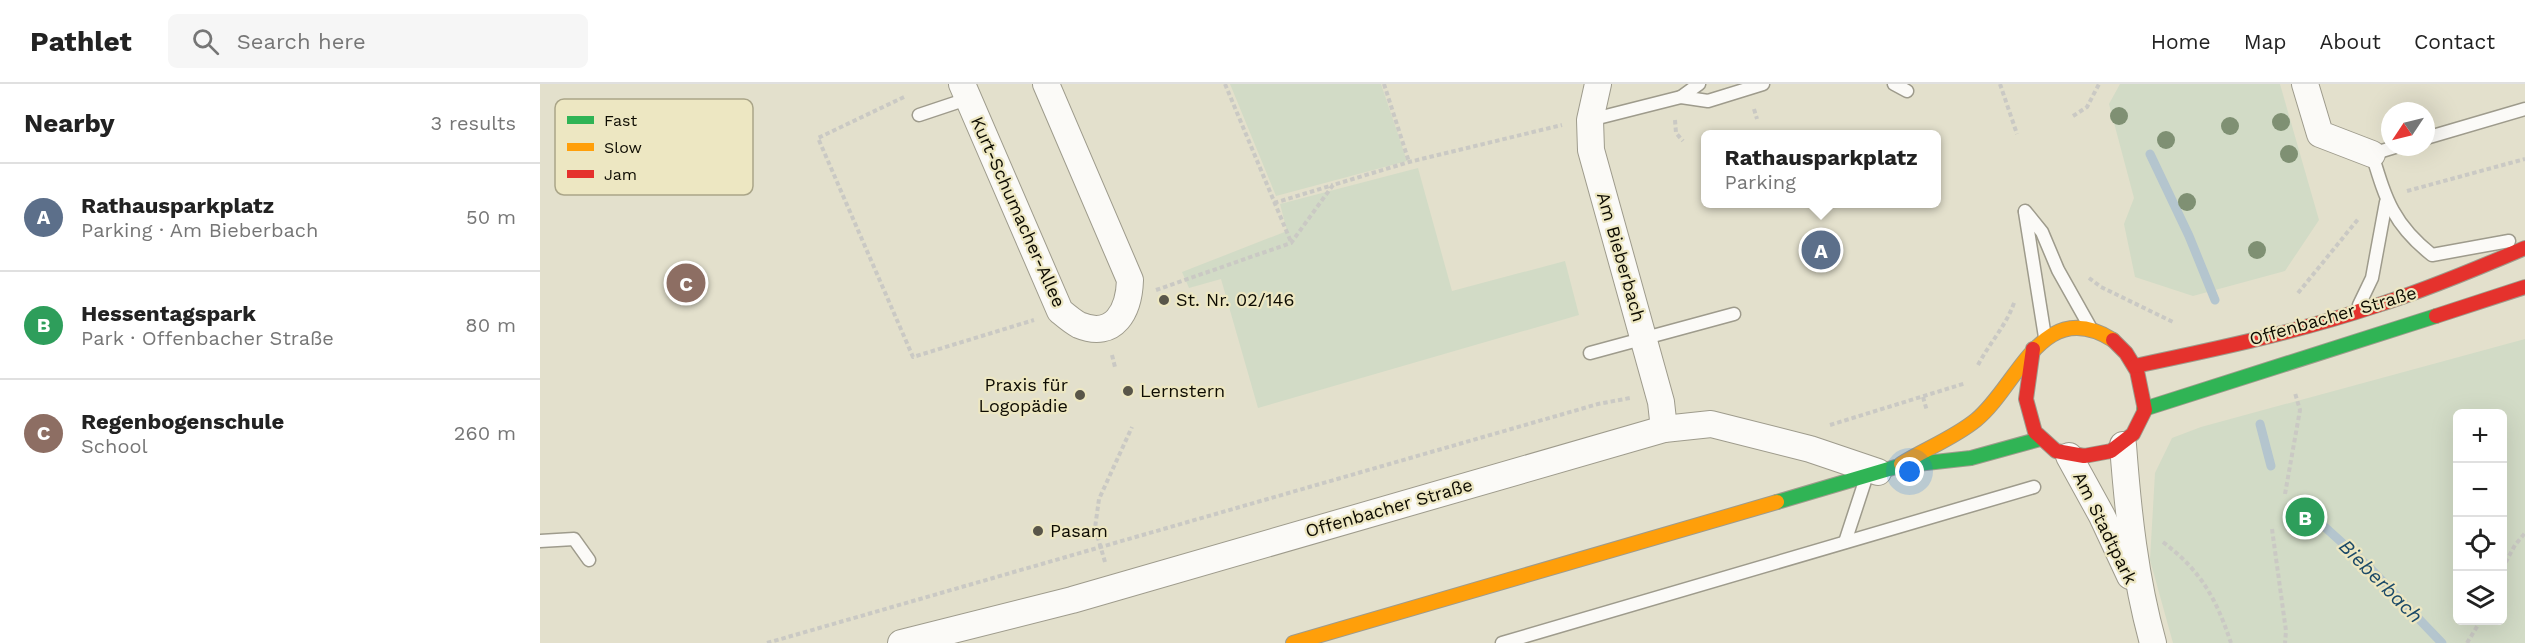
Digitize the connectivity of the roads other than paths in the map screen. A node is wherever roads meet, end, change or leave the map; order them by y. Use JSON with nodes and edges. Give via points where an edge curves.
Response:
{"nodes":[{"id":1,"x":1046,"y":84,"type":"edge"},
{"id":2,"x":1598,"y":84,"type":"edge"},
{"id":3,"x":1699,"y":84,"type":"edge"},
{"id":4,"x":1763,"y":84,"type":"edge"},
{"id":5,"x":1894,"y":84,"type":"edge"},
{"id":6,"x":2305,"y":84,"type":"edge"},
{"id":7,"x":1907,"y":91,"type":"dead end"},
{"id":8,"x":964,"y":92,"type":"edge"},
{"id":9,"x":1682,"y":97,"type":"junction"},
{"id":10,"x":2525,"y":108,"type":"edge"},
{"id":11,"x":919,"y":115,"type":"dead end"},
{"id":12,"x":1590,"y":120,"type":"junction"},
{"id":13,"x":2435,"y":135,"type":"edge"},
{"id":14,"x":2381,"y":149,"type":"edge"},
{"id":15,"x":2384,"y":156,"type":"edge"},
{"id":16,"x":2386,"y":202,"type":"junction"},
{"id":17,"x":2525,"y":239,"type":"edge"},
{"id":18,"x":2525,"y":248,"type":"edge"},
{"id":19,"x":2525,"y":287,"type":"edge"},
{"id":20,"x":2355,"y":313,"type":"junction"},
{"id":21,"x":1734,"y":314,"type":"dead end"},
{"id":22,"x":2092,"y":330,"type":"junction"},
{"id":23,"x":2045,"y":337,"type":"junction"},
{"id":24,"x":1644,"y":340,"type":"junction"},
{"id":25,"x":2032,"y":349,"type":"junction"},
{"id":26,"x":1590,"y":353,"type":"dead end"},
{"id":27,"x":2136,"y":366,"type":"junction"},
{"id":28,"x":2144,"y":409,"type":"junction"},
{"id":29,"x":1664,"y":429,"type":"junction"},
{"id":30,"x":2040,"y":439,"type":"junction"},
{"id":31,"x":2123,"y":445,"type":"junction"},
{"id":32,"x":2069,"y":456,"type":"junction"},
{"id":33,"x":1881,"y":471,"type":"junction"},
{"id":34,"x":2034,"y":487,"type":"dead end"},
{"id":35,"x":540,"y":541,"type":"edge"},
{"id":36,"x":1845,"y":542,"type":"junction"},
{"id":37,"x":589,"y":560,"type":"dead end"},
{"id":38,"x":2141,"y":601,"type":"junction"},
{"id":39,"x":901,"y":643,"type":"edge"},
{"id":40,"x":1293,"y":643,"type":"edge"},
{"id":41,"x":1502,"y":643,"type":"edge"},
{"id":42,"x":2153,"y":643,"type":"edge"}],
"edges":[{"from":1,"to":8,"type":"street","name":"Kurt-Schumacher-Allee","via":[[1130,280],[1129,302],[1124,312],[1104,328],[1080,325],[1060,311]]},
{"from":2,"to":12,"type":"street","name":"Am Bieberbach"},
{"from":3,"to":9,"type":"lane"},
{"from":4,"to":9,"type":"lane","via":[[1708,101]]},
{"from":5,"to":7,"type":"lane"},
{"from":6,"to":14,"type":"street","via":[[2320,134]]},
{"from":8,"to":11,"type":"lane"},
{"from":9,"to":12,"type":"lane"},
{"from":10,"to":13,"type":"lane"},
{"from":12,"to":24,"type":"street","name":"Am Bieberbach","via":[[1591,150]]},
{"from":15,"to":16,"type":"lane"},
{"from":16,"to":17,"type":"lane","via":[[2412,238],[2433,255]]},
{"from":16,"to":20,"type":"lane","via":[[2372,278]]},
{"from":18,"to":20,"type":"main road","name":"Offenbacher Straße","via":[[2456,278]]},
{"from":19,"to":28,"type":"main road","name":"Offenbacher Straße"},
{"from":20,"to":27,"type":"main road","name":"Offenbacher Straße","via":[[2269,337]]},
{"from":21,"to":24,"type":"lane"},
{"from":22,"to":23,"type":"main road","via":[[2069,329]]},
{"from":22,"to":23,"type":"lane","via":[[2058,270],[2042,232],[2025,211]]},
{"from":22,"to":27,"type":"main road","via":[[2124,350]]},
{"from":23,"to":25,"type":"main road"},
{"from":24,"to":26,"type":"lane"},
{"from":24,"to":29,"type":"street","name":"Am Bieberbach"},
{"from":25,"to":30,"type":"main road","via":[[2024,384],[2025,405]]},
{"from":25,"to":33,"type":"main road","name":"Offenbacher Straße","via":[[1976,419]]},
{"from":27,"to":28,"type":"main road","via":[[2144,387]]},
{"from":28,"to":31,"type":"main road","via":[[2133,434]]},
{"from":29,"to":33,"type":"street","name":"Offenbacher Straße","via":[[1711,424]]},
{"from":29,"to":39,"type":"street","name":"Offenbacher Straße","via":[[1113,587]]},
{"from":30,"to":32,"type":"main road"},
{"from":30,"to":33,"type":"main road","name":"Offenbacher Straße","via":[[1943,464]]},
{"from":31,"to":32,"type":"main road","via":[[2107,455]]},
{"from":31,"to":38,"type":"street","name":"Am Stadtpark"},
{"from":32,"to":38,"type":"street","name":"Am Stadtpark"},
{"from":33,"to":36,"type":"lane"},
{"from":33,"to":40,"type":"main road","name":"Offenbacher Straße"},
{"from":34,"to":36,"type":"lane"},
{"from":35,"to":37,"type":"lane","via":[[574,539]]},
{"from":36,"to":41,"type":"lane"},
{"from":38,"to":42,"type":"street","name":"Am Stadtpark"}]}
